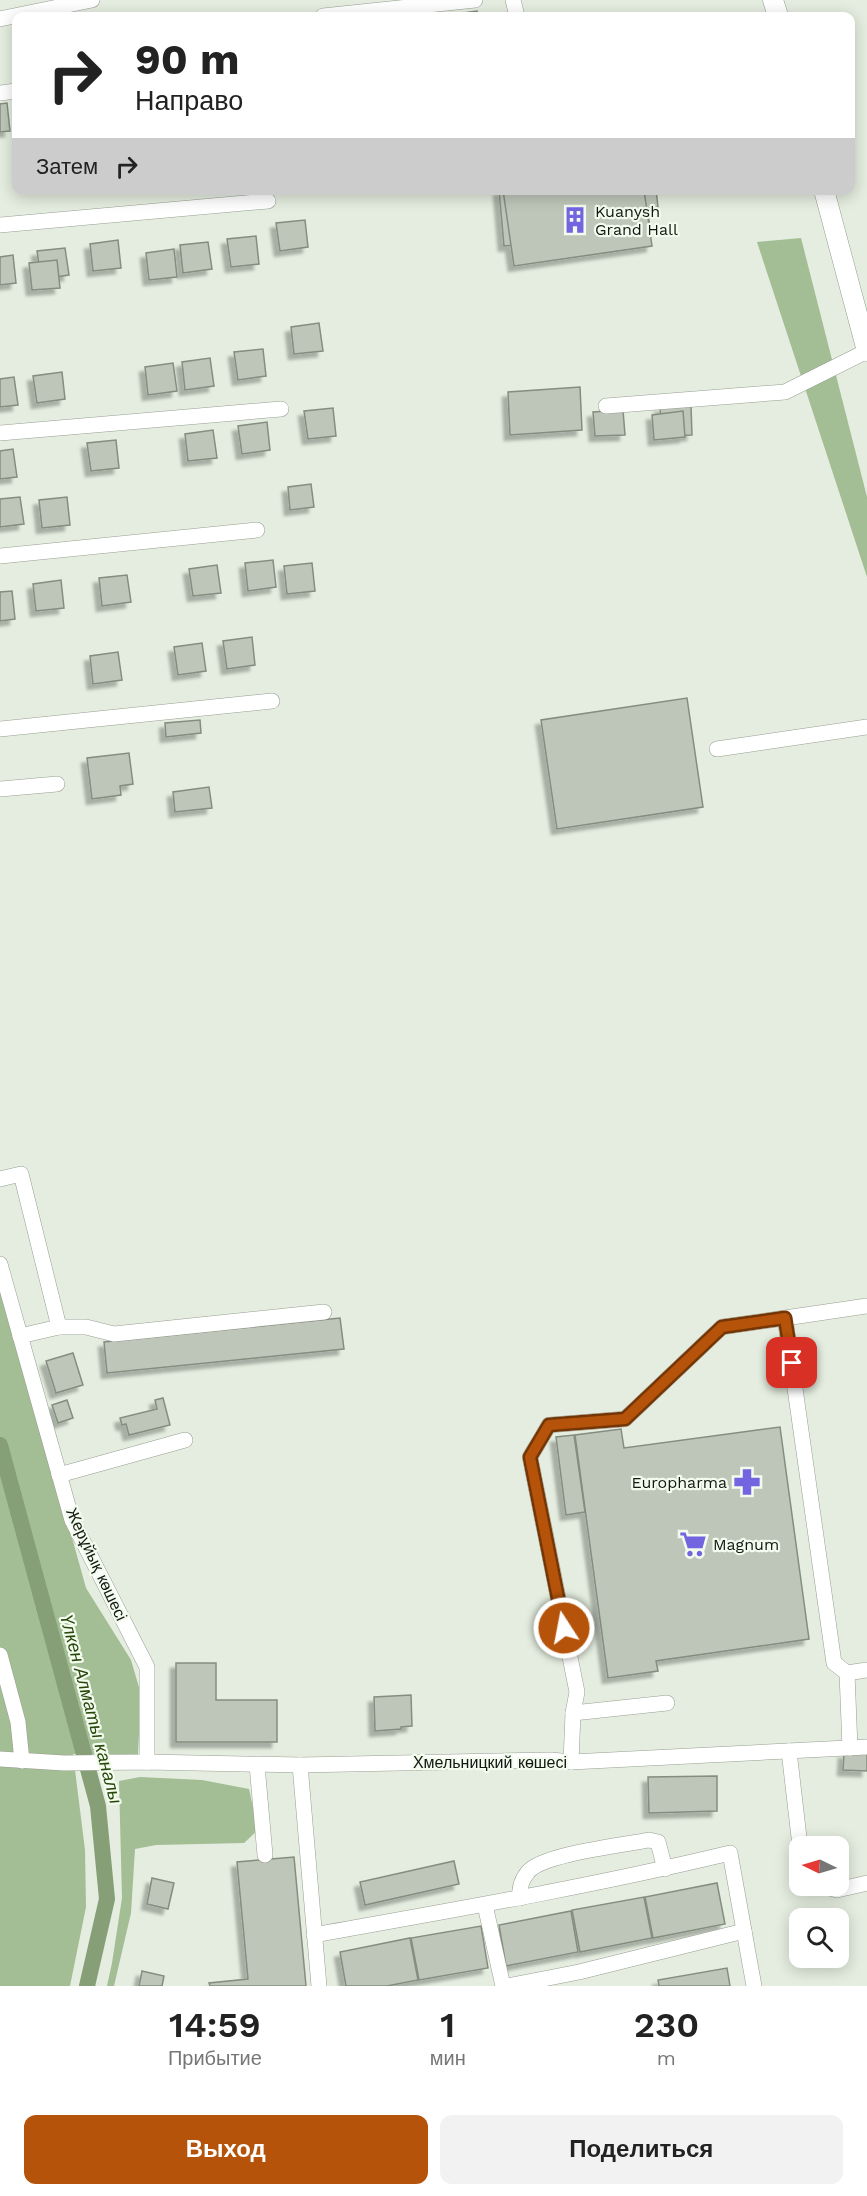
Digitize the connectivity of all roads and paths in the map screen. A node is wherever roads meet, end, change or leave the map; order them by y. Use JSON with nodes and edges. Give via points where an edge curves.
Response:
{"nodes":[{"id":1,"x":92,"y":0,"type":"edge"},
{"id":2,"x":475,"y":0,"type":"edge"},
{"id":3,"x":34,"y":12,"type":"edge"},
{"id":4,"x":361,"y":12,"type":"edge"},
{"id":5,"x":825,"y":195,"type":"edge"},
{"id":6,"x":268,"y":201,"type":"dead end"},
{"id":7,"x":0,"y":225,"type":"edge"},
{"id":8,"x":867,"y":351,"type":"edge"},
{"id":9,"x":606,"y":406,"type":"dead end"},
{"id":10,"x":281,"y":408,"type":"dead end"},
{"id":11,"x":0,"y":433,"type":"edge"},
{"id":12,"x":257,"y":530,"type":"dead end"},
{"id":13,"x":0,"y":556,"type":"edge"},
{"id":14,"x":272,"y":701,"type":"dead end"},
{"id":15,"x":867,"y":727,"type":"edge"},
{"id":16,"x":0,"y":729,"type":"edge"},
{"id":17,"x":717,"y":749,"type":"dead end"},
{"id":18,"x":57,"y":784,"type":"dead end"},
{"id":19,"x":0,"y":789,"type":"edge"},
{"id":20,"x":0,"y":1179,"type":"edge"},
{"id":21,"x":0,"y":1264,"type":"edge"},
{"id":22,"x":867,"y":1306,"type":"edge"},
{"id":23,"x":324,"y":1312,"type":"dead end"},
{"id":24,"x":785,"y":1318,"type":"junction"},
{"id":25,"x":58,"y":1327,"type":"junction"},
{"id":26,"x":20,"y":1336,"type":"junction"},
{"id":27,"x":185,"y":1440,"type":"dead end"},
{"id":28,"x":59,"y":1474,"type":"junction"},
{"id":29,"x":0,"y":1655,"type":"edge"},
{"id":30,"x":867,"y":1670,"type":"edge"},
{"id":31,"x":846,"y":1673,"type":"junction"},
{"id":32,"x":667,"y":1703,"type":"dead end"},
{"id":33,"x":573,"y":1713,"type":"junction"},
{"id":34,"x":867,"y":1747,"type":"edge"},
{"id":35,"x":850,"y":1748,"type":"junction"},
{"id":36,"x":789,"y":1751,"type":"junction"},
{"id":37,"x":0,"y":1759,"type":"edge"},
{"id":38,"x":22,"y":1761,"type":"junction"},
{"id":39,"x":147,"y":1762,"type":"junction"},
{"id":40,"x":571,"y":1762,"type":"junction"},
{"id":41,"x":257,"y":1765,"type":"junction"},
{"id":42,"x":300,"y":1765,"type":"junction"},
{"id":43,"x":799,"y":1836,"type":"edge"},
{"id":44,"x":265,"y":1855,"type":"dead end"},
{"id":45,"x":665,"y":1869,"type":"junction"},
{"id":46,"x":867,"y":1883,"type":"edge"},
{"id":47,"x":849,"y":1887,"type":"edge"},
{"id":48,"x":520,"y":1898,"type":"junction"},
{"id":49,"x":485,"y":1905,"type":"junction"},
{"id":50,"x":744,"y":1931,"type":"junction"},
{"id":51,"x":314,"y":1935,"type":"junction"},
{"id":52,"x":580,"y":1979,"type":"edge"},
{"id":53,"x":319,"y":1986,"type":"edge"},
{"id":54,"x":505,"y":1986,"type":"edge"},
{"id":55,"x":754,"y":1986,"type":"edge"}],
"edges":[{"from":1,"to":3,"type":"street"},
{"from":2,"to":4,"type":"street"},
{"from":5,"to":8,"type":"main road"},
{"from":6,"to":7,"type":"street"},
{"from":8,"to":9,"type":"street","via":[[785,392]]},
{"from":10,"to":11,"type":"street"},
{"from":12,"to":13,"type":"street"},
{"from":14,"to":16,"type":"street"},
{"from":15,"to":17,"type":"street"},
{"from":18,"to":19,"type":"street"},
{"from":20,"to":25,"type":"street","via":[[21,1174]]},
{"from":21,"to":26,"type":"street","name":"Жерұйық көшесі"},
{"from":22,"to":24,"type":"street"},
{"from":23,"to":25,"type":"street","via":[[114,1334],[86,1327]]},
{"from":24,"to":31,"type":"street","via":[[834,1663]]},
{"from":24,"to":33,"type":"street","via":[[722,1327],[625,1419],[549,1425],[530,1457],[577,1692]]},
{"from":25,"to":26,"type":"street"},
{"from":26,"to":28,"type":"street","name":"Жерұйық көшесі"},
{"from":27,"to":28,"type":"street"},
{"from":28,"to":39,"type":"street","name":"Жерұйық көшесі","via":[[72,1520],[147,1667]]},
{"from":29,"to":38,"type":"street","via":[[18,1722]]},
{"from":30,"to":31,"type":"street"},
{"from":31,"to":35,"type":"street"},
{"from":32,"to":33,"type":"street"},
{"from":33,"to":40,"type":"street"},
{"from":34,"to":35,"type":"street","name":"Хмельницкий көшесі"},
{"from":35,"to":36,"type":"street","name":"Хмельницкий көшесі"},
{"from":36,"to":40,"type":"street","name":"Хмельницкий көшесі"},
{"from":36,"to":43,"type":"street"},
{"from":37,"to":38,"type":"street"},
{"from":38,"to":39,"type":"street","name":"Хмельницкий көшесі"},
{"from":39,"to":41,"type":"street","name":"Хмельницкий көшесі"},
{"from":40,"to":42,"type":"street","name":"Хмельницкий көшесі"},
{"from":41,"to":42,"type":"street","name":"Хмельницкий көшесі"},
{"from":41,"to":44,"type":"street"},
{"from":42,"to":51,"type":"street"},
{"from":45,"to":48,"type":"street"},
{"from":45,"to":48,"type":"street","via":[[658,1842],[649,1840],[550,1858],[529,1870]]},
{"from":45,"to":50,"type":"street","via":[[730,1853]]},
{"from":46,"to":47,"type":"street"},
{"from":48,"to":49,"type":"street"},
{"from":49,"to":51,"type":"street"},
{"from":49,"to":54,"type":"street"},
{"from":50,"to":52,"type":"street"},
{"from":50,"to":55,"type":"street"},
{"from":51,"to":53,"type":"street"},
{"from":52,"to":54,"type":"street"}]}
